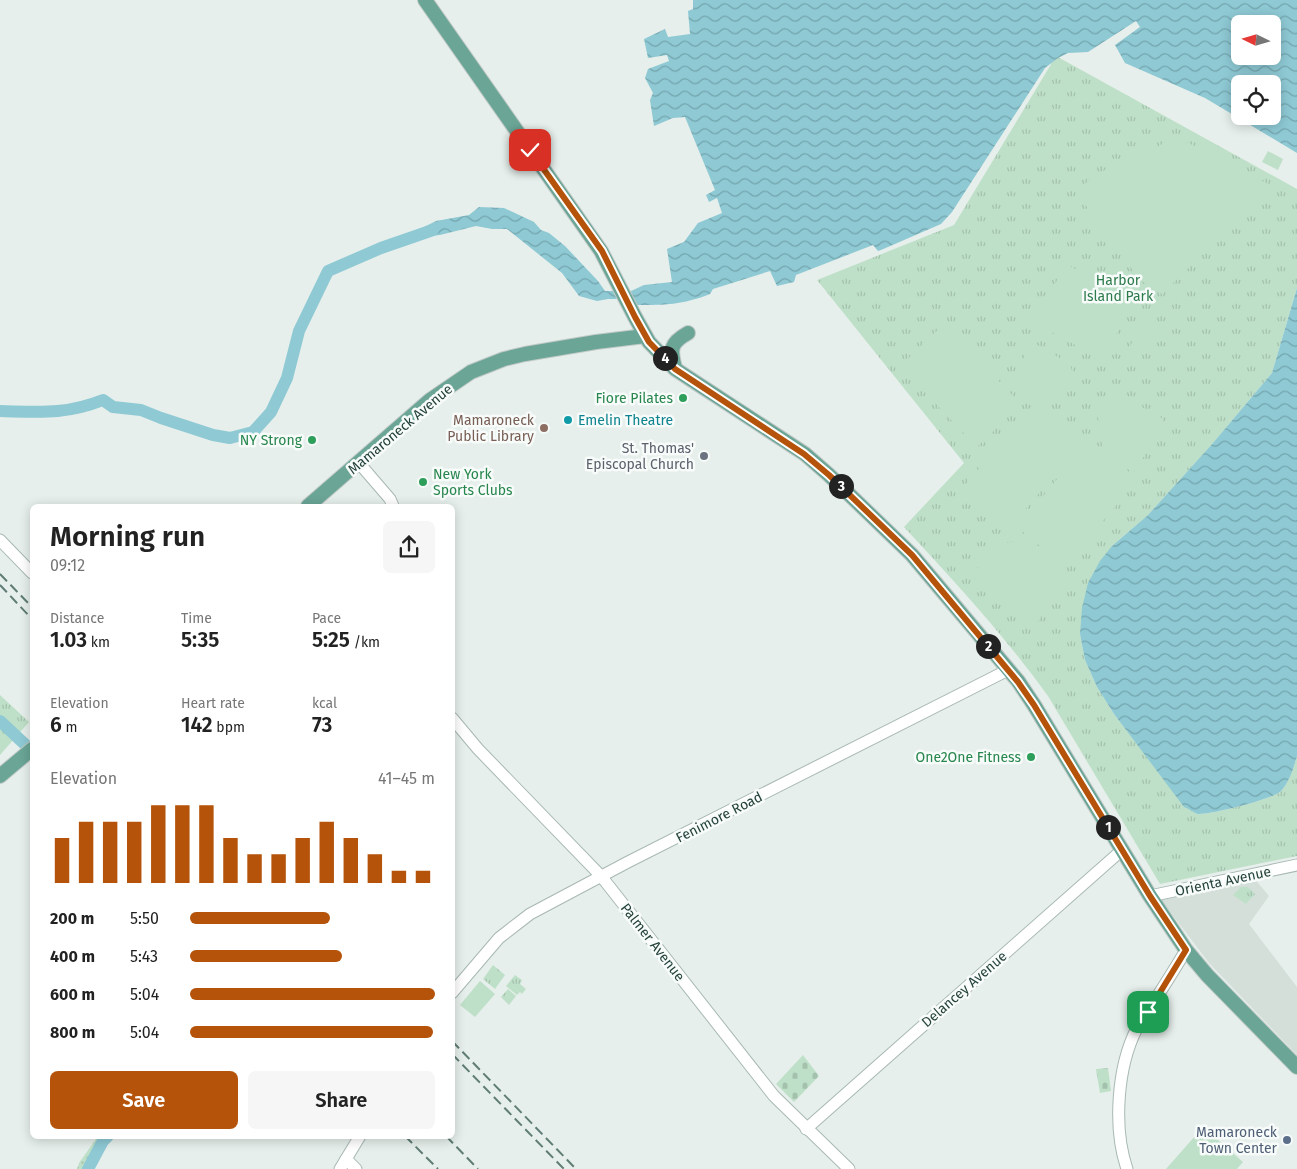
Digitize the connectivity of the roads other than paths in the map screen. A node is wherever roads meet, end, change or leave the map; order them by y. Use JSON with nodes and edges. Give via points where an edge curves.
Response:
{"nodes":[{"id":1,"x":426,"y":0,"type":"edge"},
{"id":2,"x":688,"y":333,"type":"dead end"},
{"id":3,"x":645,"y":336,"type":"junction"},
{"id":4,"x":675,"y":369,"type":"junction"},
{"id":5,"x":359,"y":463,"type":"junction"},
{"id":6,"x":310,"y":504,"type":"edge"},
{"id":7,"x":392,"y":504,"type":"edge"},
{"id":8,"x":0,"y":540,"type":"edge"},
{"id":9,"x":30,"y":571,"type":"edge"},
{"id":10,"x":1008,"y":670,"type":"junction"},
{"id":11,"x":455,"y":722,"type":"edge"},
{"id":12,"x":30,"y":751,"type":"edge"},
{"id":13,"x":0,"y":776,"type":"edge"},
{"id":14,"x":1122,"y":850,"type":"junction"},
{"id":15,"x":1297,"y":865,"type":"edge"},
{"id":16,"x":601,"y":876,"type":"junction"},
{"id":17,"x":1150,"y":896,"type":"junction"},
{"id":18,"x":1186,"y":950,"type":"junction"},
{"id":19,"x":455,"y":989,"type":"edge"},
{"id":20,"x":1297,"y":1067,"type":"edge"},
{"id":21,"x":806,"y":1129,"type":"junction"},
{"id":22,"x":358,"y":1139,"type":"edge"},
{"id":23,"x":346,"y":1159,"type":"junction"},
{"id":24,"x":340,"y":1169,"type":"edge"},
{"id":25,"x":356,"y":1169,"type":"edge"},
{"id":26,"x":849,"y":1169,"type":"edge"},
{"id":27,"x":1127,"y":1169,"type":"edge"}],
"edges":[{"from":1,"to":3,"type":"main road","via":[[602,251]]},
{"from":2,"to":4,"type":"main road","via":[[675,342],[671,352]]},
{"from":3,"to":4,"type":"main road"},
{"from":3,"to":5,"type":"main road","name":"Mamaroneck Avenue","via":[[525,354],[471,372],[430,400]]},
{"from":4,"to":10,"type":"main road","via":[[804,454],[829,475],[912,555]]},
{"from":5,"to":6,"type":"main road","name":"Mamaroneck Avenue"},
{"from":5,"to":7,"type":"street"},
{"from":8,"to":9,"type":"street"},
{"from":10,"to":14,"type":"main road","via":[[1034,705]]},
{"from":10,"to":16,"type":"street","name":"Fenimore Road"},
{"from":11,"to":16,"type":"street","name":"Palmer Avenue"},
{"from":12,"to":13,"type":"main road"},
{"from":14,"to":17,"type":"main road"},
{"from":14,"to":21,"type":"street","name":"Delancey Avenue"},
{"from":15,"to":17,"type":"street","name":"Orienta Avenue"},
{"from":16,"to":19,"type":"street","name":"Fenimore Road","via":[[508,929]]},
{"from":16,"to":21,"type":"street","name":"Palmer Avenue","via":[[757,1076]]},
{"from":17,"to":18,"type":"main road"},
{"from":18,"to":20,"type":"main road","via":[[1207,976]]},
{"from":18,"to":27,"type":"street","via":[[1137,1027],[1125,1061],[1119,1121],[1122,1156]]},
{"from":21,"to":26,"type":"street","name":"Palmer Avenue"},
{"from":22,"to":23,"type":"street"},
{"from":23,"to":24,"type":"street"},
{"from":23,"to":25,"type":"street"}]}
